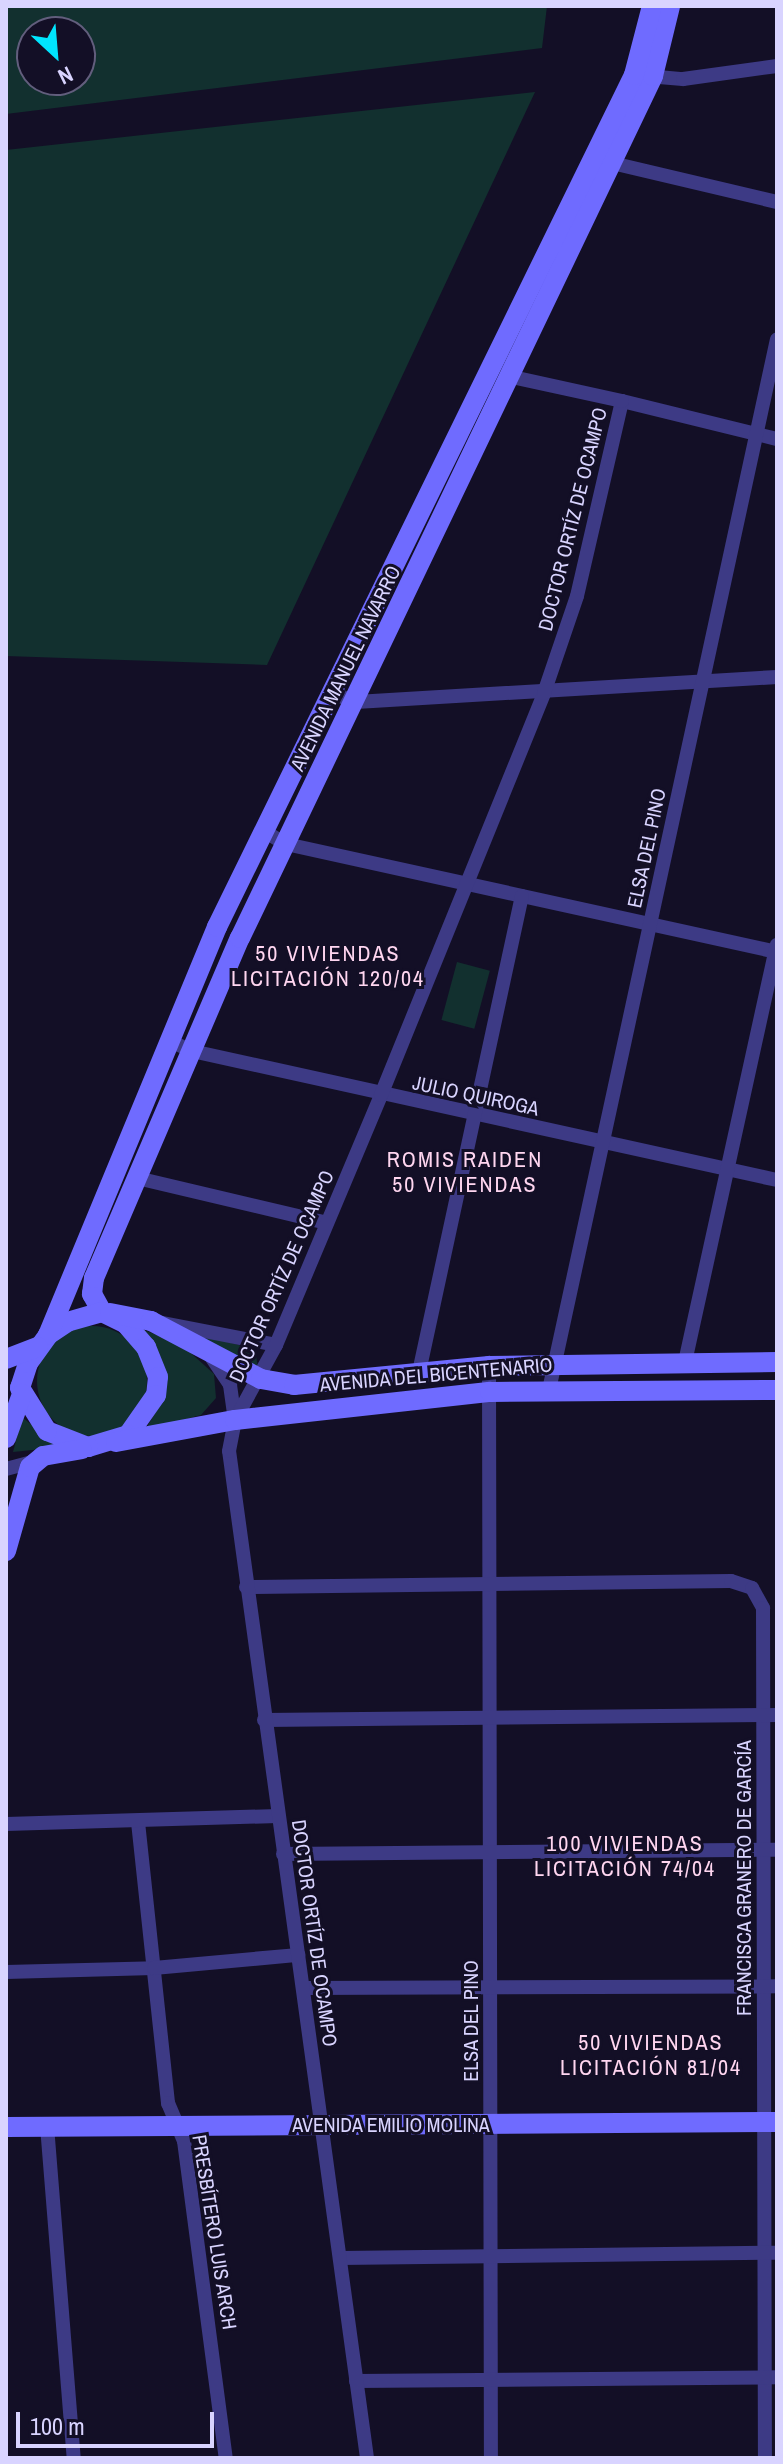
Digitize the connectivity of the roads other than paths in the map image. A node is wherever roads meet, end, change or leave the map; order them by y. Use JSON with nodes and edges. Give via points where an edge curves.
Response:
{"nodes":[{"id":1,"x":652,"y":6,"type":"edge"},
{"id":2,"x":670,"y":6,"type":"edge"},
{"id":3,"x":777,"y":66,"type":"edge"},
{"id":4,"x":644,"y":76,"type":"junction"},
{"id":5,"x":612,"y":163,"type":"junction"},
{"id":6,"x":777,"y":202,"type":"edge"},
{"id":7,"x":777,"y":339,"type":"edge"},
{"id":8,"x":512,"y":377,"type":"junction"},
{"id":9,"x":622,"y":401,"type":"junction"},
{"id":10,"x":754,"y":434,"type":"junction"},
{"id":11,"x":777,"y":439,"type":"edge"},
{"id":12,"x":777,"y":677,"type":"edge"},
{"id":13,"x":702,"y":682,"type":"junction"},
{"id":14,"x":544,"y":693,"type":"junction"},
{"id":15,"x":334,"y":694,"type":"junction"},
{"id":16,"x":356,"y":702,"type":"junction"},
{"id":17,"x":264,"y":831,"type":"junction"},
{"id":18,"x":286,"y":844,"type":"junction"},
{"id":19,"x":467,"y":884,"type":"junction"},
{"id":20,"x":522,"y":896,"type":"junction"},
{"id":21,"x":650,"y":924,"type":"junction"},
{"id":22,"x":777,"y":950,"type":"edge"},
{"id":23,"x":168,"y":1040,"type":"junction"},
{"id":24,"x":192,"y":1051,"type":"junction"},
{"id":25,"x":381,"y":1095,"type":"junction"},
{"id":26,"x":475,"y":1116,"type":"junction"},
{"id":27,"x":602,"y":1142,"type":"junction"},
{"id":28,"x":727,"y":1169,"type":"junction"},
{"id":29,"x":137,"y":1178,"type":"junction"},
{"id":30,"x":777,"y":1180,"type":"edge"},
{"id":31,"x":327,"y":1223,"type":"junction"},
{"id":32,"x":106,"y":1313,"type":"junction"},
{"id":33,"x":151,"y":1321,"type":"junction"},
{"id":34,"x":43,"y":1341,"type":"junction"},
{"id":35,"x":276,"y":1345,"type":"junction"},
{"id":36,"x":207,"y":1351,"type":"junction"},
{"id":37,"x":6,"y":1359,"type":"edge"},
{"id":38,"x":685,"y":1362,"type":"junction"},
{"id":39,"x":777,"y":1362,"type":"edge"},
{"id":40,"x":554,"y":1364,"type":"junction"},
{"id":41,"x":489,"y":1366,"type":"junction"},
{"id":42,"x":419,"y":1372,"type":"junction"},
{"id":43,"x":261,"y":1379,"type":"junction"},
{"id":44,"x":16,"y":1388,"type":"edge"},
{"id":45,"x":549,"y":1390,"type":"junction"},
{"id":46,"x":777,"y":1390,"type":"edge"},
{"id":47,"x":490,"y":1392,"type":"junction"},
{"id":48,"x":235,"y":1420,"type":"junction"},
{"id":49,"x":6,"y":1438,"type":"edge"},
{"id":50,"x":116,"y":1442,"type":"junction"},
{"id":51,"x":88,"y":1447,"type":"junction"},
{"id":52,"x":35,"y":1461,"type":"junction"},
{"id":53,"x":6,"y":1469,"type":"edge"},
{"id":54,"x":6,"y":1551,"type":"edge"},
{"id":55,"x":488,"y":1584,"type":"junction"},
{"id":56,"x":246,"y":1587,"type":"junction"},
{"id":57,"x":770,"y":1715,"type":"edge"},
{"id":58,"x":489,"y":1717,"type":"junction"},
{"id":59,"x":264,"y":1720,"type":"junction"},
{"id":60,"x":278,"y":1816,"type":"junction"},
{"id":61,"x":138,"y":1822,"type":"junction"},
{"id":62,"x":6,"y":1824,"type":"edge"},
{"id":63,"x":489,"y":1850,"type":"junction"},
{"id":64,"x":770,"y":1850,"type":"edge"},
{"id":65,"x":283,"y":1854,"type":"junction"},
{"id":66,"x":298,"y":1955,"type":"junction"},
{"id":67,"x":154,"y":1968,"type":"junction"},
{"id":68,"x":6,"y":1972,"type":"edge"},
{"id":69,"x":770,"y":1986,"type":"edge"},
{"id":70,"x":489,"y":1987,"type":"junction"},
{"id":71,"x":303,"y":1988,"type":"junction"},
{"id":72,"x":770,"y":2122,"type":"edge"},
{"id":73,"x":490,"y":2124,"type":"junction"},
{"id":74,"x":178,"y":2125,"type":"junction"},
{"id":75,"x":323,"y":2125,"type":"junction"},
{"id":76,"x":47,"y":2126,"type":"junction"},
{"id":77,"x":6,"y":2127,"type":"edge"},
{"id":78,"x":771,"y":2253,"type":"edge"},
{"id":79,"x":491,"y":2256,"type":"junction"},
{"id":80,"x":340,"y":2258,"type":"junction"},
{"id":81,"x":491,"y":2378,"type":"junction"},
{"id":82,"x":771,"y":2378,"type":"edge"},
{"id":83,"x":356,"y":2381,"type":"junction"},
{"id":84,"x":74,"y":2458,"type":"edge"},
{"id":85,"x":226,"y":2458,"type":"edge"},
{"id":86,"x":367,"y":2458,"type":"edge"},
{"id":87,"x":491,"y":2458,"type":"edge"},
{"id":88,"x":765,"y":2458,"type":"edge"}],
"edges":[{"from":1,"to":4,"type":"street","name":"AVENIDA MANUEL NAVARRO"},
{"from":2,"to":4,"type":"street","name":"AVENIDA MANUEL NAVARRO"},
{"from":3,"to":4,"type":"street","via":[[683,79]]},
{"from":4,"to":5,"type":"street","name":"AVENIDA MANUEL NAVARRO"},
{"from":4,"to":15,"type":"street","name":"AVENIDA MANUEL NAVARRO"},
{"from":5,"to":6,"type":"street"},
{"from":5,"to":8,"type":"street","name":"AVENIDA MANUEL NAVARRO"},
{"from":7,"to":10,"type":"street","name":"ELSA DEL PINO"},
{"from":8,"to":9,"type":"street","name":"DOCTOR ORTÍZ DE OCAMPO"},
{"from":8,"to":16,"type":"street","name":"AVENIDA MANUEL NAVARRO"},
{"from":9,"to":10,"type":"street"},
{"from":9,"to":14,"type":"street","name":"DOCTOR ORTÍZ DE OCAMPO","via":[[577,596]]},
{"from":10,"to":11,"type":"street"},
{"from":10,"to":13,"type":"street","name":"ELSA DEL PINO"},
{"from":12,"to":13,"type":"street"},
{"from":13,"to":14,"type":"street"},
{"from":13,"to":21,"type":"street","name":"ELSA DEL PINO"},
{"from":14,"to":16,"type":"street"},
{"from":14,"to":19,"type":"street","name":"DOCTOR ORTÍZ DE OCAMPO"},
{"from":15,"to":16,"type":"street"},
{"from":15,"to":17,"type":"street","name":"AVENIDA MANUEL NAVARRO"},
{"from":16,"to":18,"type":"street","name":"AVENIDA MANUEL NAVARRO"},
{"from":17,"to":18,"type":"street"},
{"from":17,"to":23,"type":"street","name":"AVENIDA MANUEL NAVARRO"},
{"from":18,"to":19,"type":"street"},
{"from":18,"to":24,"type":"street","name":"AVENIDA MANUEL NAVARRO"},
{"from":19,"to":20,"type":"street"},
{"from":19,"to":25,"type":"street","name":"DOCTOR ORTÍZ DE OCAMPO"},
{"from":20,"to":21,"type":"street"},
{"from":20,"to":26,"type":"street"},
{"from":21,"to":22,"type":"street"},
{"from":21,"to":27,"type":"street","name":"ELSA DEL PINO"},
{"from":22,"to":28,"type":"street"},
{"from":23,"to":24,"type":"street","name":"JULIO QUIROGA"},
{"from":23,"to":34,"type":"street","name":"AVENIDA MANUEL NAVARRO"},
{"from":24,"to":25,"type":"street","name":"JULIO QUIROGA"},
{"from":24,"to":29,"type":"street","name":"AVENIDA MANUEL NAVARRO"},
{"from":25,"to":26,"type":"street","name":"JULIO QUIROGA"},
{"from":25,"to":31,"type":"street","name":"DOCTOR ORTÍZ DE OCAMPO"},
{"from":26,"to":27,"type":"street","name":"JULIO QUIROGA"},
{"from":26,"to":42,"type":"street"},
{"from":27,"to":28,"type":"street","name":"JULIO QUIROGA"},
{"from":27,"to":40,"type":"street","name":"ELSA DEL PINO"},
{"from":28,"to":30,"type":"street","name":"JULIO QUIROGA"},
{"from":28,"to":38,"type":"street"},
{"from":29,"to":31,"type":"street"},
{"from":29,"to":32,"type":"street","name":"AVENIDA MANUEL NAVARRO","via":[[94,1278],[92,1294]]},
{"from":31,"to":35,"type":"street","name":"DOCTOR ORTÍZ DE OCAMPO"},
{"from":32,"to":33,"type":"street","name":"AVENIDA DEL BICENTENARIO"},
{"from":32,"to":34,"type":"street","via":[[67,1322]]},
{"from":32,"to":50,"type":"street","via":[[146,1347],[158,1377],[149,1412]]},
{"from":33,"to":35,"type":"street"},
{"from":33,"to":36,"type":"street","name":"AVENIDA DEL BICENTENARIO"},
{"from":34,"to":37,"type":"street"},
{"from":34,"to":44,"type":"street"},
{"from":35,"to":43,"type":"street","name":"DOCTOR ORTÍZ DE OCAMPO"},
{"from":36,"to":43,"type":"street","name":"AVENIDA DEL BICENTENARIO"},
{"from":36,"to":48,"type":"street","via":[[230,1385]]},
{"from":38,"to":39,"type":"street","name":"AVENIDA DEL BICENTENARIO"},
{"from":38,"to":40,"type":"street","name":"AVENIDA DEL BICENTENARIO"},
{"from":40,"to":41,"type":"street","name":"AVENIDA DEL BICENTENARIO"},
{"from":40,"to":45,"type":"street","name":"ELSA DEL PINO"},
{"from":41,"to":42,"type":"street","name":"AVENIDA DEL BICENTENARIO"},
{"from":41,"to":47,"type":"street","name":"ELSA DEL PINO"},
{"from":42,"to":43,"type":"street","name":"AVENIDA DEL BICENTENARIO","via":[[294,1385]]},
{"from":43,"to":48,"type":"street","name":"DOCTOR ORTÍZ DE OCAMPO"},
{"from":44,"to":49,"type":"street"},
{"from":44,"to":51,"type":"street","via":[[47,1431]]},
{"from":45,"to":46,"type":"street","name":"AVENIDA DEL BICENTENARIO"},
{"from":45,"to":47,"type":"street","name":"AVENIDA DEL BICENTENARIO"},
{"from":47,"to":48,"type":"street","name":"AVENIDA DEL BICENTENARIO"},
{"from":47,"to":55,"type":"street","name":"ELSA DEL PINO"},
{"from":48,"to":50,"type":"street","name":"AVENIDA DEL BICENTENARIO"},
{"from":48,"to":56,"type":"street","name":"DOCTOR ORTÍZ DE OCAMPO","via":[[229,1451]]},
{"from":50,"to":51,"type":"street"},
{"from":51,"to":52,"type":"street"},
{"from":52,"to":53,"type":"street"},
{"from":52,"to":54,"type":"street","via":[[26,1473]]},
{"from":55,"to":56,"type":"street"},
{"from":55,"to":57,"type":"street","name":"FRANCISCA GRANERO DE GARCÍA","via":[[731,1581],[752,1588],[763,1608]]},
{"from":55,"to":58,"type":"street","name":"ELSA DEL PINO"},
{"from":56,"to":59,"type":"street","name":"DOCTOR ORTÍZ DE OCAMPO"},
{"from":57,"to":58,"type":"street"},
{"from":57,"to":64,"type":"street","name":"FRANCISCA GRANERO DE GARCÍA"},
{"from":58,"to":59,"type":"street"},
{"from":58,"to":63,"type":"street","name":"ELSA DEL PINO"},
{"from":59,"to":60,"type":"street","name":"DOCTOR ORTÍZ DE OCAMPO"},
{"from":60,"to":61,"type":"street"},
{"from":60,"to":65,"type":"street","name":"DOCTOR ORTÍZ DE OCAMPO"},
{"from":61,"to":62,"type":"street"},
{"from":61,"to":67,"type":"street","name":"PRESBÍTERO LUIS ARCH"},
{"from":63,"to":64,"type":"street"},
{"from":63,"to":65,"type":"street"},
{"from":63,"to":70,"type":"street","name":"ELSA DEL PINO"},
{"from":64,"to":69,"type":"street","name":"FRANCISCA GRANERO DE GARCÍA"},
{"from":65,"to":66,"type":"street","name":"DOCTOR ORTÍZ DE OCAMPO"},
{"from":66,"to":67,"type":"street"},
{"from":66,"to":71,"type":"street","name":"DOCTOR ORTÍZ DE OCAMPO"},
{"from":67,"to":68,"type":"street"},
{"from":67,"to":74,"type":"street","name":"PRESBÍTERO LUIS ARCH","via":[[168,2103]]},
{"from":69,"to":70,"type":"street"},
{"from":69,"to":72,"type":"street","name":"FRANCISCA GRANERO DE GARCÍA"},
{"from":70,"to":71,"type":"street"},
{"from":70,"to":73,"type":"street","name":"ELSA DEL PINO"},
{"from":71,"to":75,"type":"street","name":"DOCTOR ORTÍZ DE OCAMPO"},
{"from":72,"to":73,"type":"street","name":"AVENIDA EMILIO MOLINA"},
{"from":72,"to":78,"type":"street","name":"FRANCISCA GRANERO DE GARCÍA"},
{"from":73,"to":75,"type":"street","name":"AVENIDA EMILIO MOLINA"},
{"from":73,"to":79,"type":"street","name":"ELSA DEL PINO"},
{"from":74,"to":75,"type":"street","name":"AVENIDA EMILIO MOLINA"},
{"from":74,"to":76,"type":"street","name":"AVENIDA EMILIO MOLINA"},
{"from":74,"to":85,"type":"street","name":"PRESBÍTERO LUIS ARCH"},
{"from":75,"to":80,"type":"street","name":"DOCTOR ORTÍZ DE OCAMPO"},
{"from":76,"to":77,"type":"street","name":"AVENIDA EMILIO MOLINA"},
{"from":76,"to":84,"type":"street"},
{"from":78,"to":79,"type":"street"},
{"from":78,"to":82,"type":"street","name":"FRANCISCA GRANERO DE GARCÍA"},
{"from":79,"to":80,"type":"street"},
{"from":79,"to":81,"type":"street","name":"ELSA DEL PINO"},
{"from":80,"to":83,"type":"street","name":"DOCTOR ORTÍZ DE OCAMPO"},
{"from":81,"to":82,"type":"street"},
{"from":81,"to":83,"type":"street"},
{"from":81,"to":87,"type":"street","name":"ELSA DEL PINO"},
{"from":82,"to":88,"type":"street","name":"FRANCISCA GRANERO DE GARCÍA"},
{"from":83,"to":86,"type":"street","name":"DOCTOR ORTÍZ DE OCAMPO"}]}
